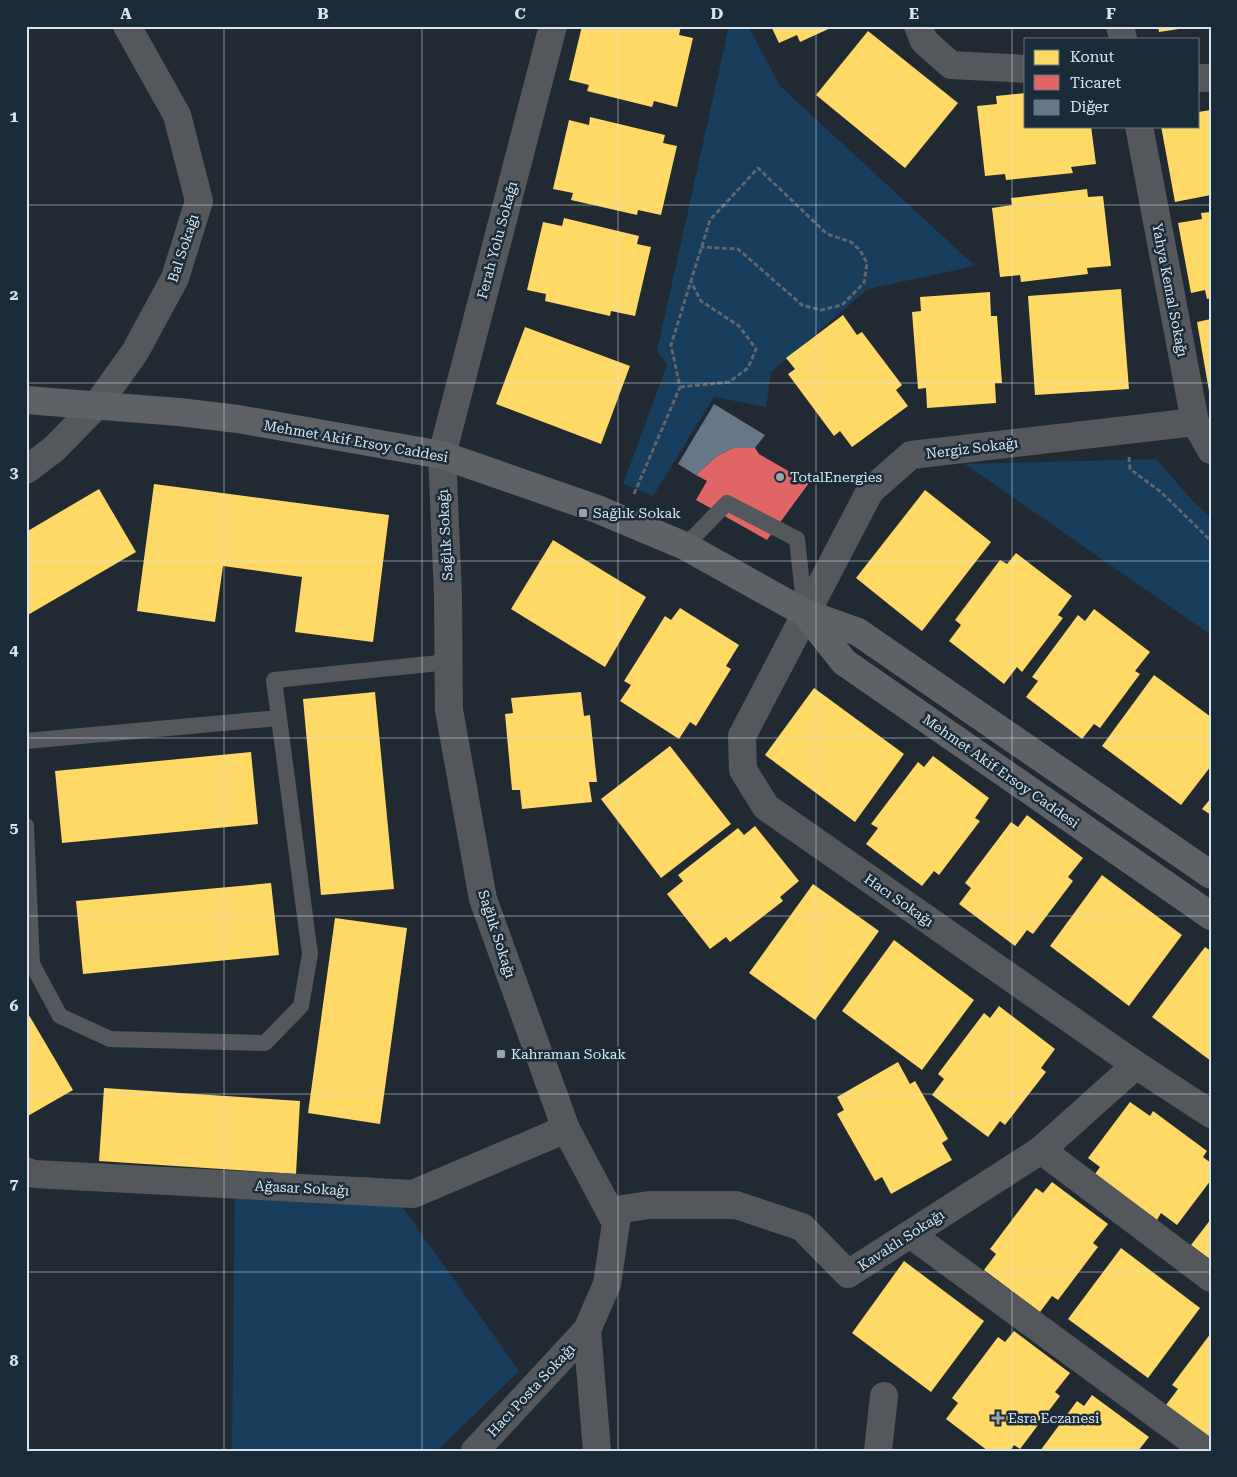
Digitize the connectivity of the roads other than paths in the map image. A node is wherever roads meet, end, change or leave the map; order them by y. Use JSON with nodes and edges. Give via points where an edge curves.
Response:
{"nodes":[{"id":1,"x":127,"y":26,"type":"edge"},
{"id":2,"x":553,"y":26,"type":"edge"},
{"id":3,"x":918,"y":26,"type":"edge"},
{"id":4,"x":1024,"y":69,"type":"edge"},
{"id":5,"x":1139,"y":128,"type":"edge"},
{"id":6,"x":26,"y":400,"type":"edge"},
{"id":7,"x":97,"y":405,"type":"junction"},
{"id":8,"x":1195,"y":422,"type":"junction"},
{"id":9,"x":1211,"y":450,"type":"edge"},
{"id":10,"x":442,"y":455,"type":"junction"},
{"id":11,"x":26,"y":470,"type":"edge"},
{"id":12,"x":685,"y":546,"type":"junction"},
{"id":13,"x":805,"y":613,"type":"junction"},
{"id":14,"x":449,"y":662,"type":"junction"},
{"id":15,"x":279,"y":718,"type":"junction"},
{"id":16,"x":26,"y":741,"type":"edge"},
{"id":17,"x":26,"y":826,"type":"edge"},
{"id":18,"x":1211,"y":875,"type":"edge"},
{"id":19,"x":1211,"y":916,"type":"edge"},
{"id":20,"x":1136,"y":1064,"type":"junction"},
{"id":21,"x":1211,"y":1114,"type":"edge"},
{"id":22,"x":566,"y":1129,"type":"junction"},
{"id":23,"x":1041,"y":1150,"type":"junction"},
{"id":24,"x":26,"y":1171,"type":"edge"},
{"id":25,"x":610,"y":1211,"type":"junction"},
{"id":26,"x":910,"y":1234,"type":"junction"},
{"id":27,"x":1211,"y":1278,"type":"edge"},
{"id":28,"x":587,"y":1330,"type":"junction"},
{"id":29,"x":884,"y":1396,"type":"dead end"},
{"id":30,"x":474,"y":1451,"type":"edge"},
{"id":31,"x":597,"y":1451,"type":"edge"},
{"id":32,"x":878,"y":1451,"type":"edge"},
{"id":33,"x":1206,"y":1451,"type":"edge"}],
"edges":[{"from":1,"to":7,"type":"street","name":"Bal Sokağı","via":[[177,115],[199,201],[176,278],[135,352]]},
{"from":2,"to":10,"type":"street","name":"Ferah Yolu Sokağı"},
{"from":3,"to":4,"type":"street","via":[[924,41],[951,65]]},
{"from":5,"to":8,"type":"street","name":"Yahya Kemal Sokağı"},
{"from":6,"to":7,"type":"main road","name":"Mehmet Akif Ersoy Caddesi"},
{"from":7,"to":10,"type":"main road","name":"Mehmet Akif Ersoy Caddesi","via":[[238,419]]},
{"from":7,"to":11,"type":"street","name":"Bal Sokağı","via":[[54,450]]},
{"from":8,"to":9,"type":"street","name":"Yahya Kemal Sokağı"},
{"from":8,"to":13,"type":"street","name":"Nergiz Sokağı","via":[[910,455],[870,491]]},
{"from":10,"to":12,"type":"main road","name":"Mehmet Akif Ersoy Caddesi","via":[[597,509]]},
{"from":10,"to":14,"type":"street","name":"Sağlık Sokağı"},
{"from":12,"to":13,"type":"main road","name":"Mehmet Akif Ersoy Caddesi"},
{"from":12,"to":13,"type":"lane","via":[[727,503],[797,539]]},
{"from":13,"to":18,"type":"main road","name":"Mehmet Akif Ersoy Caddesi","via":[[858,632]]},
{"from":13,"to":19,"type":"main road","name":"Mehmet Akif Ersoy Caddesi","via":[[844,662]]},
{"from":13,"to":20,"type":"street","name":"Hacı Sokağı","via":[[742,736],[742,770],[766,807]]},
{"from":14,"to":15,"type":"lane","via":[[274,680]]},
{"from":14,"to":22,"type":"street","name":"Sağlık Sokağı","via":[[449,710],[483,899]]},
{"from":15,"to":16,"type":"lane"},
{"from":15,"to":17,"type":"lane","via":[[310,954],[301,1006],[265,1043],[110,1039],[60,1016],[32,964]]},
{"from":20,"to":21,"type":"street","name":"Hacı Sokağı"},
{"from":20,"to":23,"type":"street","name":"Kavaklı Sokağı"},
{"from":22,"to":24,"type":"street","name":"Ağasar Sokağı","via":[[414,1194],[34,1174]]},
{"from":22,"to":25,"type":"street","name":"Sağlık Sokağı"},
{"from":23,"to":26,"type":"street","name":"Kavaklı Sokağı"},
{"from":23,"to":27,"type":"street"},
{"from":25,"to":26,"type":"street","name":"Kavaklı Sokağı","via":[[649,1205],[736,1205],[802,1227],[848,1274]]},
{"from":25,"to":28,"type":"street","name":"Sağlık Sokağı","via":[[616,1223],[607,1284]]},
{"from":26,"to":33,"type":"street"},
{"from":28,"to":30,"type":"street","name":"Hacı Posta Sokağı"},
{"from":28,"to":31,"type":"street"},
{"from":29,"to":32,"type":"street"}]}
